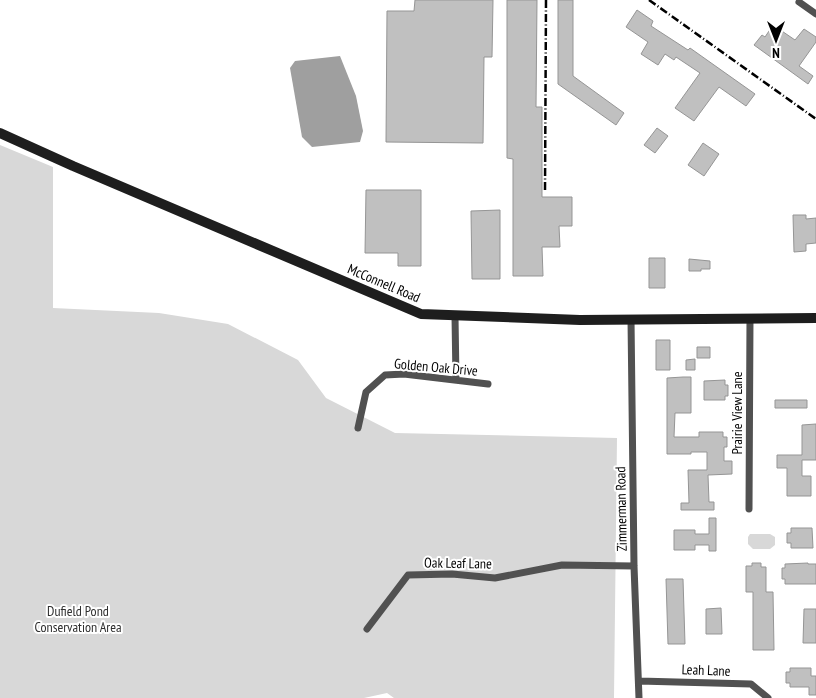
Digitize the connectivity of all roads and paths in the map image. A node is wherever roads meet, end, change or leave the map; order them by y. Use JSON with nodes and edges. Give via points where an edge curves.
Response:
{"nodes":[{"id":1,"x":799,"y":2,"type":"dead end"},
{"id":2,"x":816,"y":14,"type":"edge"},
{"id":3,"x":0,"y":133,"type":"edge"},
{"id":4,"x":455,"y":316,"type":"junction"},
{"id":5,"x":750,"y":318,"type":"junction"},
{"id":6,"x":816,"y":318,"type":"edge"},
{"id":7,"x":631,"y":319,"type":"junction"},
{"id":8,"x":456,"y":380,"type":"junction"},
{"id":9,"x":488,"y":384,"type":"dead end"},
{"id":10,"x":358,"y":428,"type":"dead end"},
{"id":11,"x":749,"y":509,"type":"dead end"},
{"id":12,"x":634,"y":566,"type":"junction"},
{"id":13,"x":367,"y":629,"type":"dead end"},
{"id":14,"x":639,"y":681,"type":"junction"},
{"id":15,"x":639,"y":698,"type":"edge"},
{"id":16,"x":768,"y":698,"type":"edge"}],
"edges":[{"from":1,"to":2,"type":"street"},
{"from":3,"to":4,"type":"street","name":"McConnell Road","via":[[421,314]]},
{"from":4,"to":7,"type":"street","name":"McConnell Road"},
{"from":4,"to":8,"type":"street"},
{"from":5,"to":6,"type":"street","name":"McConnell Road"},
{"from":5,"to":7,"type":"street","name":"McConnell Road"},
{"from":5,"to":11,"type":"street","name":"Prairie View Lane"},
{"from":7,"to":12,"type":"street","name":"Zimmerman Road"},
{"from":8,"to":9,"type":"street","name":"Golden Oak Drive"},
{"from":8,"to":10,"type":"street","name":"Golden Oak Drive","via":[[385,374],[366,392]]},
{"from":12,"to":13,"type":"street","name":"Oak Leaf Lane","via":[[562,565],[495,578],[452,574],[408,575]]},
{"from":12,"to":14,"type":"street","name":"Zimmerman Road"},
{"from":14,"to":15,"type":"street","name":"Zimmerman Road"},
{"from":14,"to":16,"type":"street","name":"Leah Lane","via":[[751,684]]}]}
